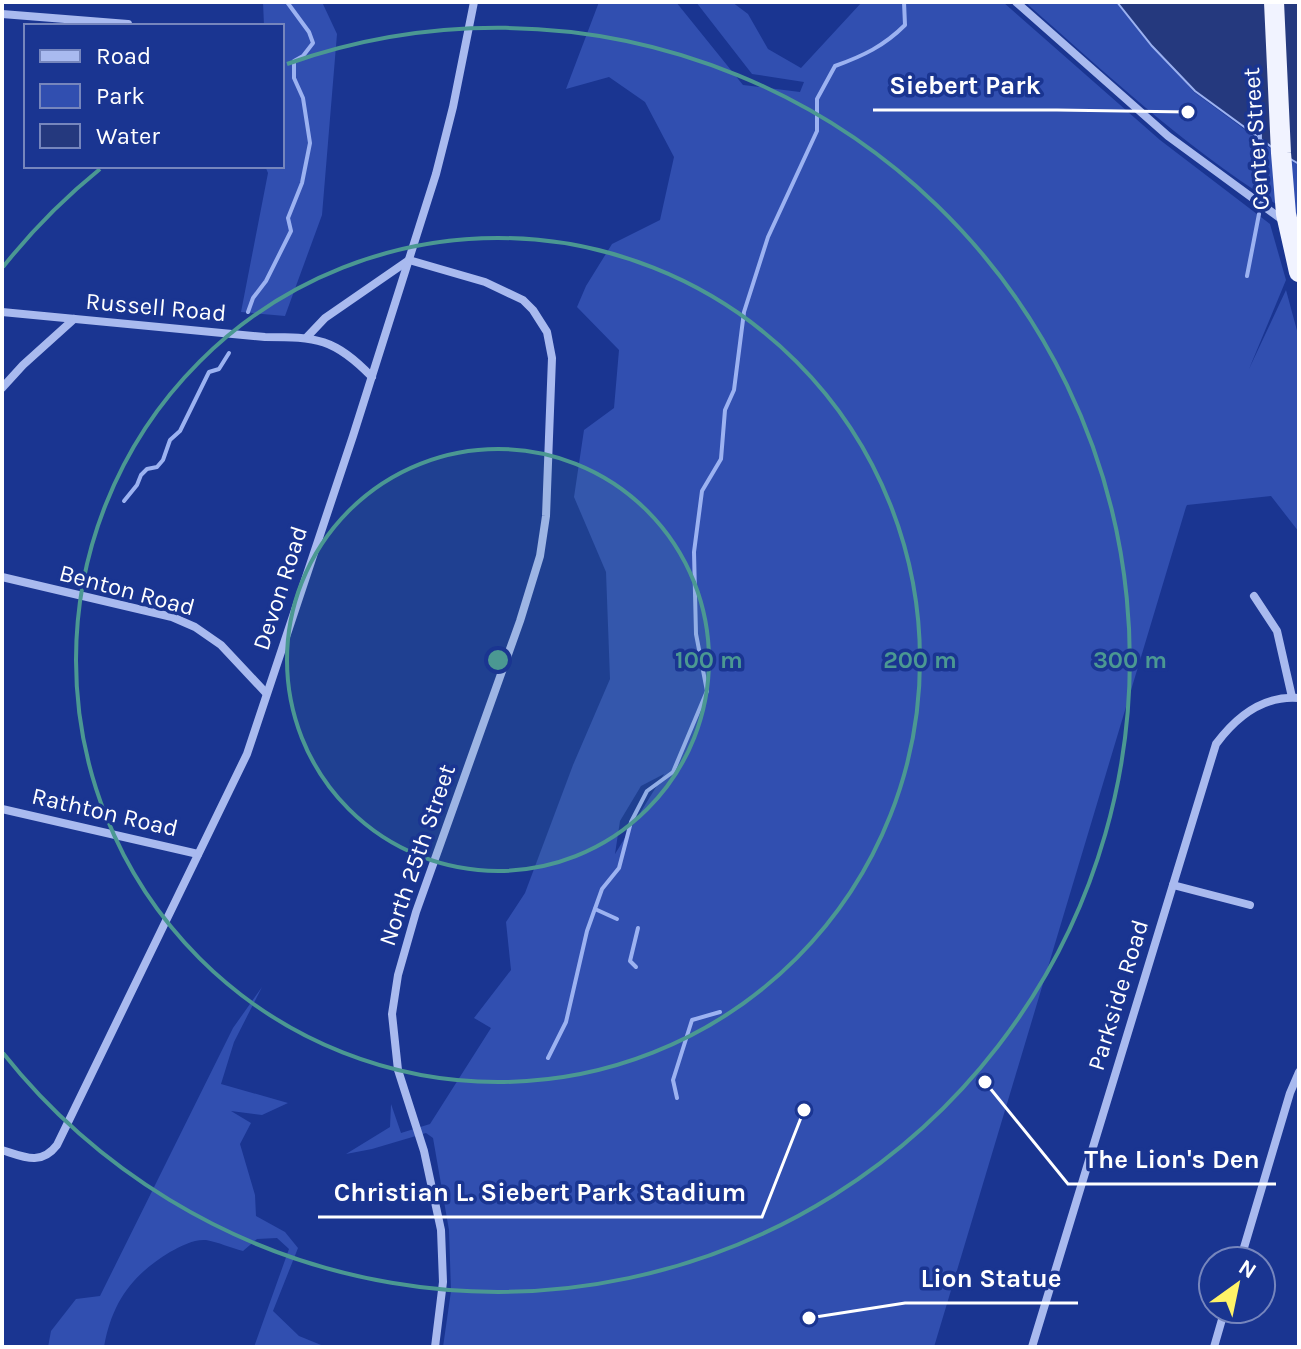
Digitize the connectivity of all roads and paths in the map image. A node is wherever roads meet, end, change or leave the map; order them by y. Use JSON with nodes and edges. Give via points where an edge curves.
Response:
{"nodes":[{"id":1,"x":474,"y":2,"type":"edge"},
{"id":2,"x":1016,"y":2,"type":"edge"},
{"id":3,"x":1274,"y":2,"type":"edge"},
{"id":4,"x":2,"y":14,"type":"edge"},
{"id":5,"x":128,"y":24,"type":"dead end"},
{"id":6,"x":1299,"y":230,"type":"edge"},
{"id":7,"x":409,"y":260,"type":"junction"},
{"id":8,"x":1299,"y":272,"type":"edge"},
{"id":9,"x":2,"y":312,"type":"edge"},
{"id":10,"x":74,"y":319,"type":"junction"},
{"id":11,"x":307,"y":337,"type":"junction"},
{"id":12,"x":372,"y":377,"type":"junction"},
{"id":13,"x":2,"y":388,"type":"edge"},
{"id":14,"x":2,"y":577,"type":"edge"},
{"id":15,"x":1254,"y":596,"type":"dead end"},
{"id":16,"x":266,"y":693,"type":"junction"},
{"id":17,"x":1296,"y":698,"type":"edge"},
{"id":18,"x":2,"y":809,"type":"edge"},
{"id":19,"x":198,"y":854,"type":"junction"},
{"id":20,"x":1173,"y":885,"type":"junction"},
{"id":21,"x":1250,"y":905,"type":"dead end"},
{"id":22,"x":1299,"y":1072,"type":"edge"},
{"id":23,"x":2,"y":1150,"type":"edge"},
{"id":24,"x":1245,"y":1245,"type":"edge"},
{"id":25,"x":1220,"y":1325,"type":"edge"},
{"id":26,"x":435,"y":1347,"type":"edge"},
{"id":27,"x":1032,"y":1347,"type":"edge"},
{"id":28,"x":1214,"y":1347,"type":"edge"}],
"edges":[{"from":1,"to":7,"type":"street","name":"Devon Road","via":[[453,107]]},
{"from":2,"to":6,"type":"street","via":[[1168,136]]},
{"from":3,"to":8,"type":"main road","name":"Center Street","bridge":true,"via":[[1286,214]]},
{"from":4,"to":5,"type":"street"},
{"from":7,"to":11,"type":"street","via":[[325,318]]},
{"from":7,"to":12,"type":"street","name":"Devon Road"},
{"from":7,"to":26,"type":"street","name":"North 25th Street","via":[[485,282],[523,300],[547,332],[552,358],[540,556],[416,912],[392,1014],[398,1070],[424,1151],[441,1230],[443,1282]]},
{"from":9,"to":10,"type":"street","name":"Russell Road"},
{"from":10,"to":11,"type":"street","name":"Russell Road"},
{"from":10,"to":13,"type":"street"},
{"from":11,"to":12,"type":"street","name":"Russell Road","via":[[343,352]]},
{"from":12,"to":16,"type":"street","name":"Devon Road"},
{"from":14,"to":16,"type":"street","name":"Benton Road","via":[[184,622],[221,645]]},
{"from":15,"to":17,"type":"street","via":[[1277,631]]},
{"from":16,"to":19,"type":"street","name":"Devon Road","via":[[247,754]]},
{"from":17,"to":20,"type":"street","name":"Parkside Road","via":[[1250,709],[1216,744]]},
{"from":18,"to":19,"type":"street","name":"Rathton Road"},
{"from":19,"to":23,"type":"street","name":"Devon Road","via":[[57,1145],[46,1157]]},
{"from":20,"to":21,"type":"street"},
{"from":20,"to":27,"type":"street","name":"Parkside Road"},
{"from":22,"to":24,"type":"street"},
{"from":25,"to":28,"type":"street"}]}
